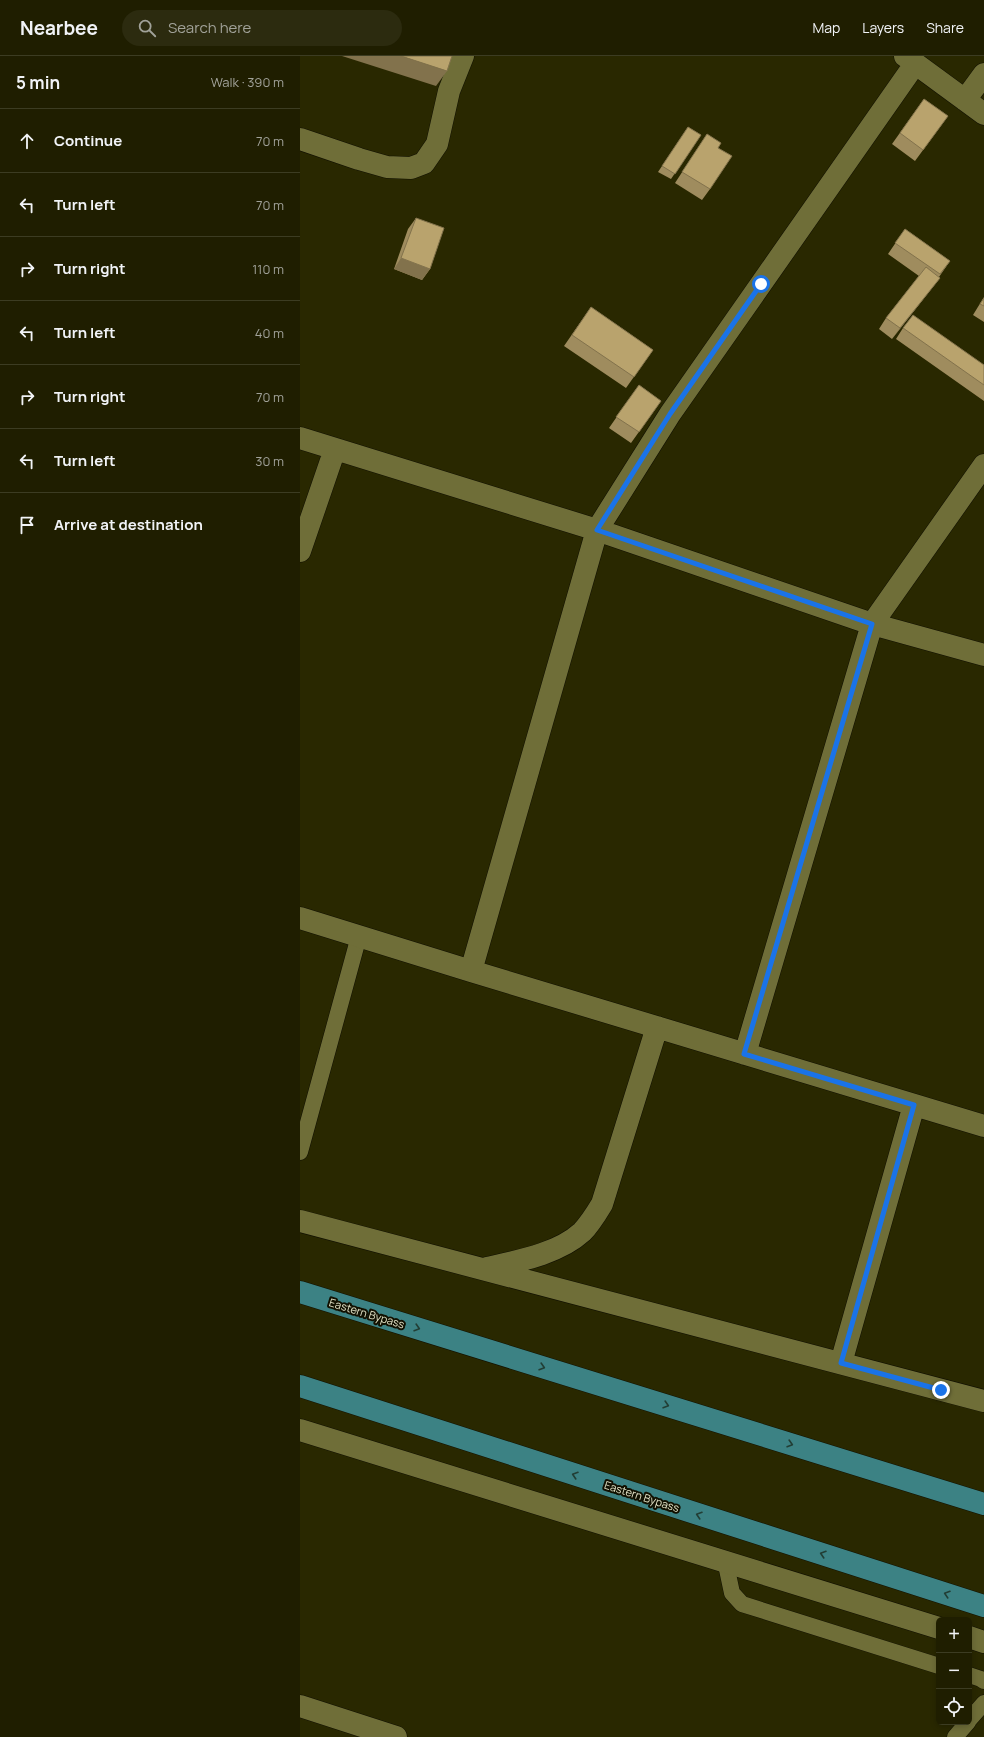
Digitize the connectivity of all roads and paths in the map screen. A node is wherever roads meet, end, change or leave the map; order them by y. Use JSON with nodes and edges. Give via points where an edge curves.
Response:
{"nodes":[{"id":1,"x":463,"y":56,"type":"edge"},
{"id":2,"x":910,"y":60,"type":"edge"},
{"id":3,"x":984,"y":74,"type":"edge"},
{"id":4,"x":965,"y":100,"type":"junction"},
{"id":5,"x":984,"y":114,"type":"edge"},
{"id":6,"x":300,"y":139,"type":"edge"},
{"id":7,"x":300,"y":438,"type":"edge"},
{"id":8,"x":335,"y":449,"type":"junction"},
{"id":9,"x":984,"y":465,"type":"edge"},
{"id":10,"x":597,"y":530,"type":"junction"},
{"id":11,"x":300,"y":551,"type":"edge"},
{"id":12,"x":872,"y":624,"type":"junction"},
{"id":13,"x":984,"y":655,"type":"edge"},
{"id":14,"x":300,"y":918,"type":"edge"},
{"id":15,"x":359,"y":936,"type":"junction"},
{"id":16,"x":471,"y":971,"type":"junction"},
{"id":17,"x":657,"y":1026,"type":"junction"},
{"id":18,"x":744,"y":1054,"type":"junction"},
{"id":19,"x":914,"y":1105,"type":"junction"},
{"id":20,"x":984,"y":1126,"type":"edge"},
{"id":21,"x":300,"y":1152,"type":"edge"},
{"id":22,"x":300,"y":1221,"type":"edge"},
{"id":23,"x":484,"y":1269,"type":"junction"},
{"id":24,"x":300,"y":1292,"type":"edge"},
{"id":25,"x":841,"y":1363,"type":"junction"},
{"id":26,"x":300,"y":1386,"type":"edge"},
{"id":27,"x":984,"y":1401,"type":"edge"},
{"id":28,"x":300,"y":1430,"type":"edge"},
{"id":29,"x":984,"y":1504,"type":"edge"},
{"id":30,"x":725,"y":1560,"type":"junction"},
{"id":31,"x":984,"y":1606,"type":"edge"},
{"id":32,"x":936,"y":1627,"type":"edge"},
{"id":33,"x":972,"y":1638,"type":"edge"},
{"id":34,"x":984,"y":1642,"type":"edge"},
{"id":35,"x":936,"y":1665,"type":"edge"},
{"id":36,"x":972,"y":1676,"type":"edge"},
{"id":37,"x":984,"y":1682,"type":"edge"},
{"id":38,"x":984,"y":1703,"type":"edge"},
{"id":39,"x":300,"y":1706,"type":"edge"},
{"id":40,"x":972,"y":1716,"type":"edge"},
{"id":41,"x":965,"y":1725,"type":"edge"},
{"id":42,"x":396,"y":1737,"type":"edge"},
{"id":43,"x":955,"y":1737,"type":"edge"}],
"edges":[{"from":1,"to":6,"type":"street","via":[[449,91],[437,144],[424,163],[411,168],[387,167]]},
{"from":2,"to":4,"type":"street"},
{"from":2,"to":10,"type":"street","via":[[670,414]]},
{"from":3,"to":4,"type":"street"},
{"from":4,"to":5,"type":"street"},
{"from":7,"to":8,"type":"street"},
{"from":8,"to":10,"type":"street"},
{"from":8,"to":11,"type":"street"},
{"from":9,"to":12,"type":"street"},
{"from":10,"to":12,"type":"street"},
{"from":10,"to":16,"type":"street"},
{"from":12,"to":13,"type":"street"},
{"from":12,"to":18,"type":"street"},
{"from":14,"to":15,"type":"street"},
{"from":15,"to":16,"type":"street"},
{"from":15,"to":21,"type":"lane"},
{"from":16,"to":17,"type":"street"},
{"from":17,"to":18,"type":"street"},
{"from":17,"to":23,"type":"street","via":[[602,1204],[592,1220],[582,1232],[559,1246],[531,1258]]},
{"from":18,"to":19,"type":"street"},
{"from":19,"to":20,"type":"street"},
{"from":19,"to":25,"type":"street"},
{"from":22,"to":23,"type":"street"},
{"from":23,"to":25,"type":"street"},
{"from":24,"to":29,"type":"main road","name":"Eastern Bypass","one_way":true},
{"from":25,"to":27,"type":"street"},
{"from":31,"to":26,"type":"main road","name":"Eastern Bypass","one_way":true},
{"from":28,"to":30,"type":"street"},
{"from":30,"to":32,"type":"street"},
{"from":30,"to":35,"type":"lane","via":[[732,1593],[742,1604]]},
{"from":33,"to":34,"type":"street"},
{"from":36,"to":37,"type":"lane"},
{"from":38,"to":40,"type":"lane"},
{"from":39,"to":42,"type":"street"},
{"from":41,"to":43,"type":"lane"}]}
